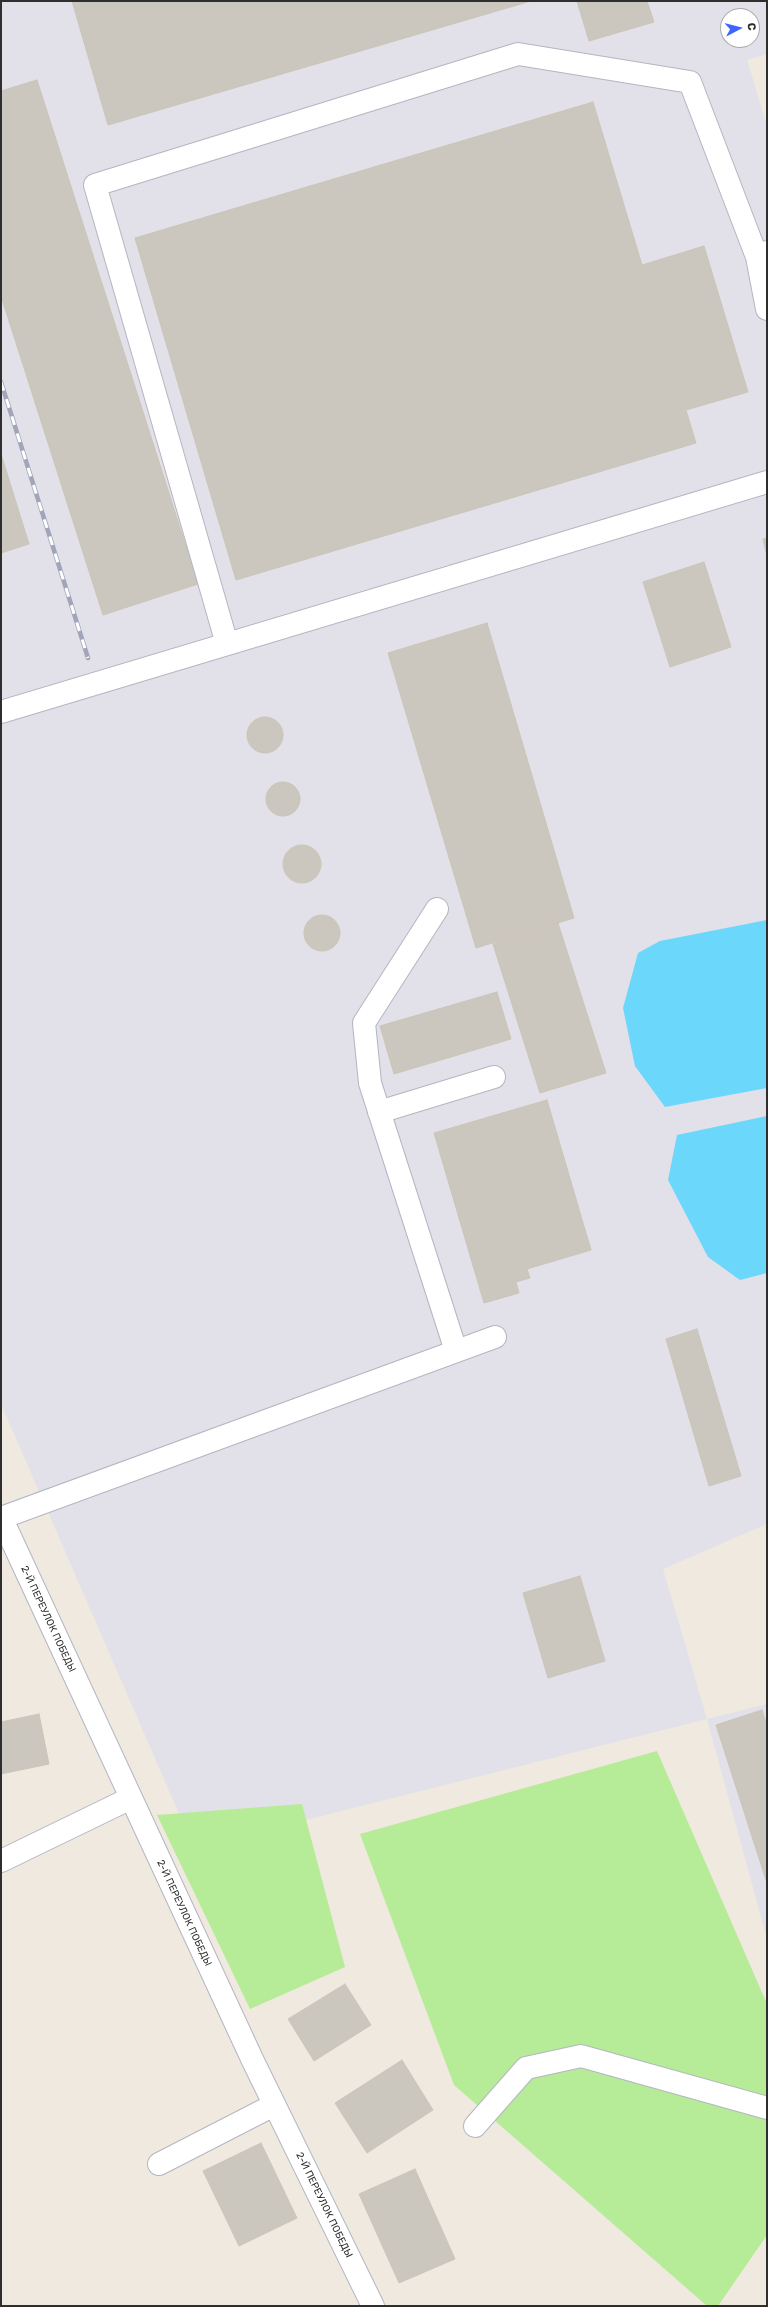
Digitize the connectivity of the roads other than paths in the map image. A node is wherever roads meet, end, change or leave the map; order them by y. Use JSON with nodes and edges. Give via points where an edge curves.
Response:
{"nodes":[{"id":1,"x":762,"y":255,"type":"edge"},
{"id":2,"x":767,"y":310,"type":"edge"},
{"id":3,"x":767,"y":482,"type":"edge"},
{"id":4,"x":228,"y":644,"type":"junction"},
{"id":5,"x":1,"y":712,"type":"edge"},
{"id":6,"x":437,"y":909,"type":"dead end"},
{"id":7,"x":494,"y":1077,"type":"dead end"},
{"id":8,"x":379,"y":1112,"type":"junction"},
{"id":9,"x":495,"y":1337,"type":"dead end"},
{"id":10,"x":456,"y":1351,"type":"junction"},
{"id":11,"x":1,"y":1518,"type":"edge"},
{"id":12,"x":131,"y":1798,"type":"junction"},
{"id":13,"x":1,"y":1860,"type":"edge"},
{"id":14,"x":274,"y":2105,"type":"junction"},
{"id":15,"x":767,"y":2108,"type":"edge"},
{"id":16,"x":475,"y":2126,"type":"dead end"},
{"id":17,"x":159,"y":2164,"type":"dead end"},
{"id":18,"x":373,"y":2306,"type":"edge"}],
"edges":[{"from":1,"to":2,"type":"street"},
{"from":1,"to":4,"type":"street","via":[[690,82],[518,54],[95,185]]},
{"from":3,"to":4,"type":"street"},
{"from":4,"to":5,"type":"street"},
{"from":6,"to":8,"type":"street","via":[[364,1023],[370,1083]]},
{"from":7,"to":8,"type":"street"},
{"from":8,"to":10,"type":"street"},
{"from":9,"to":10,"type":"street"},
{"from":10,"to":11,"type":"street"},
{"from":11,"to":12,"type":"street","name":"2-Й ПЕРЕУЛОК ПОБЕДЫ"},
{"from":12,"to":13,"type":"street"},
{"from":12,"to":14,"type":"street","name":"2-Й ПЕРЕУЛОК ПОБЕДЫ"},
{"from":14,"to":17,"type":"street"},
{"from":14,"to":18,"type":"street","name":"2-Й ПЕРЕУЛОК ПОБЕДЫ"},
{"from":15,"to":16,"type":"street","via":[[581,2056],[526,2068]]}]}
